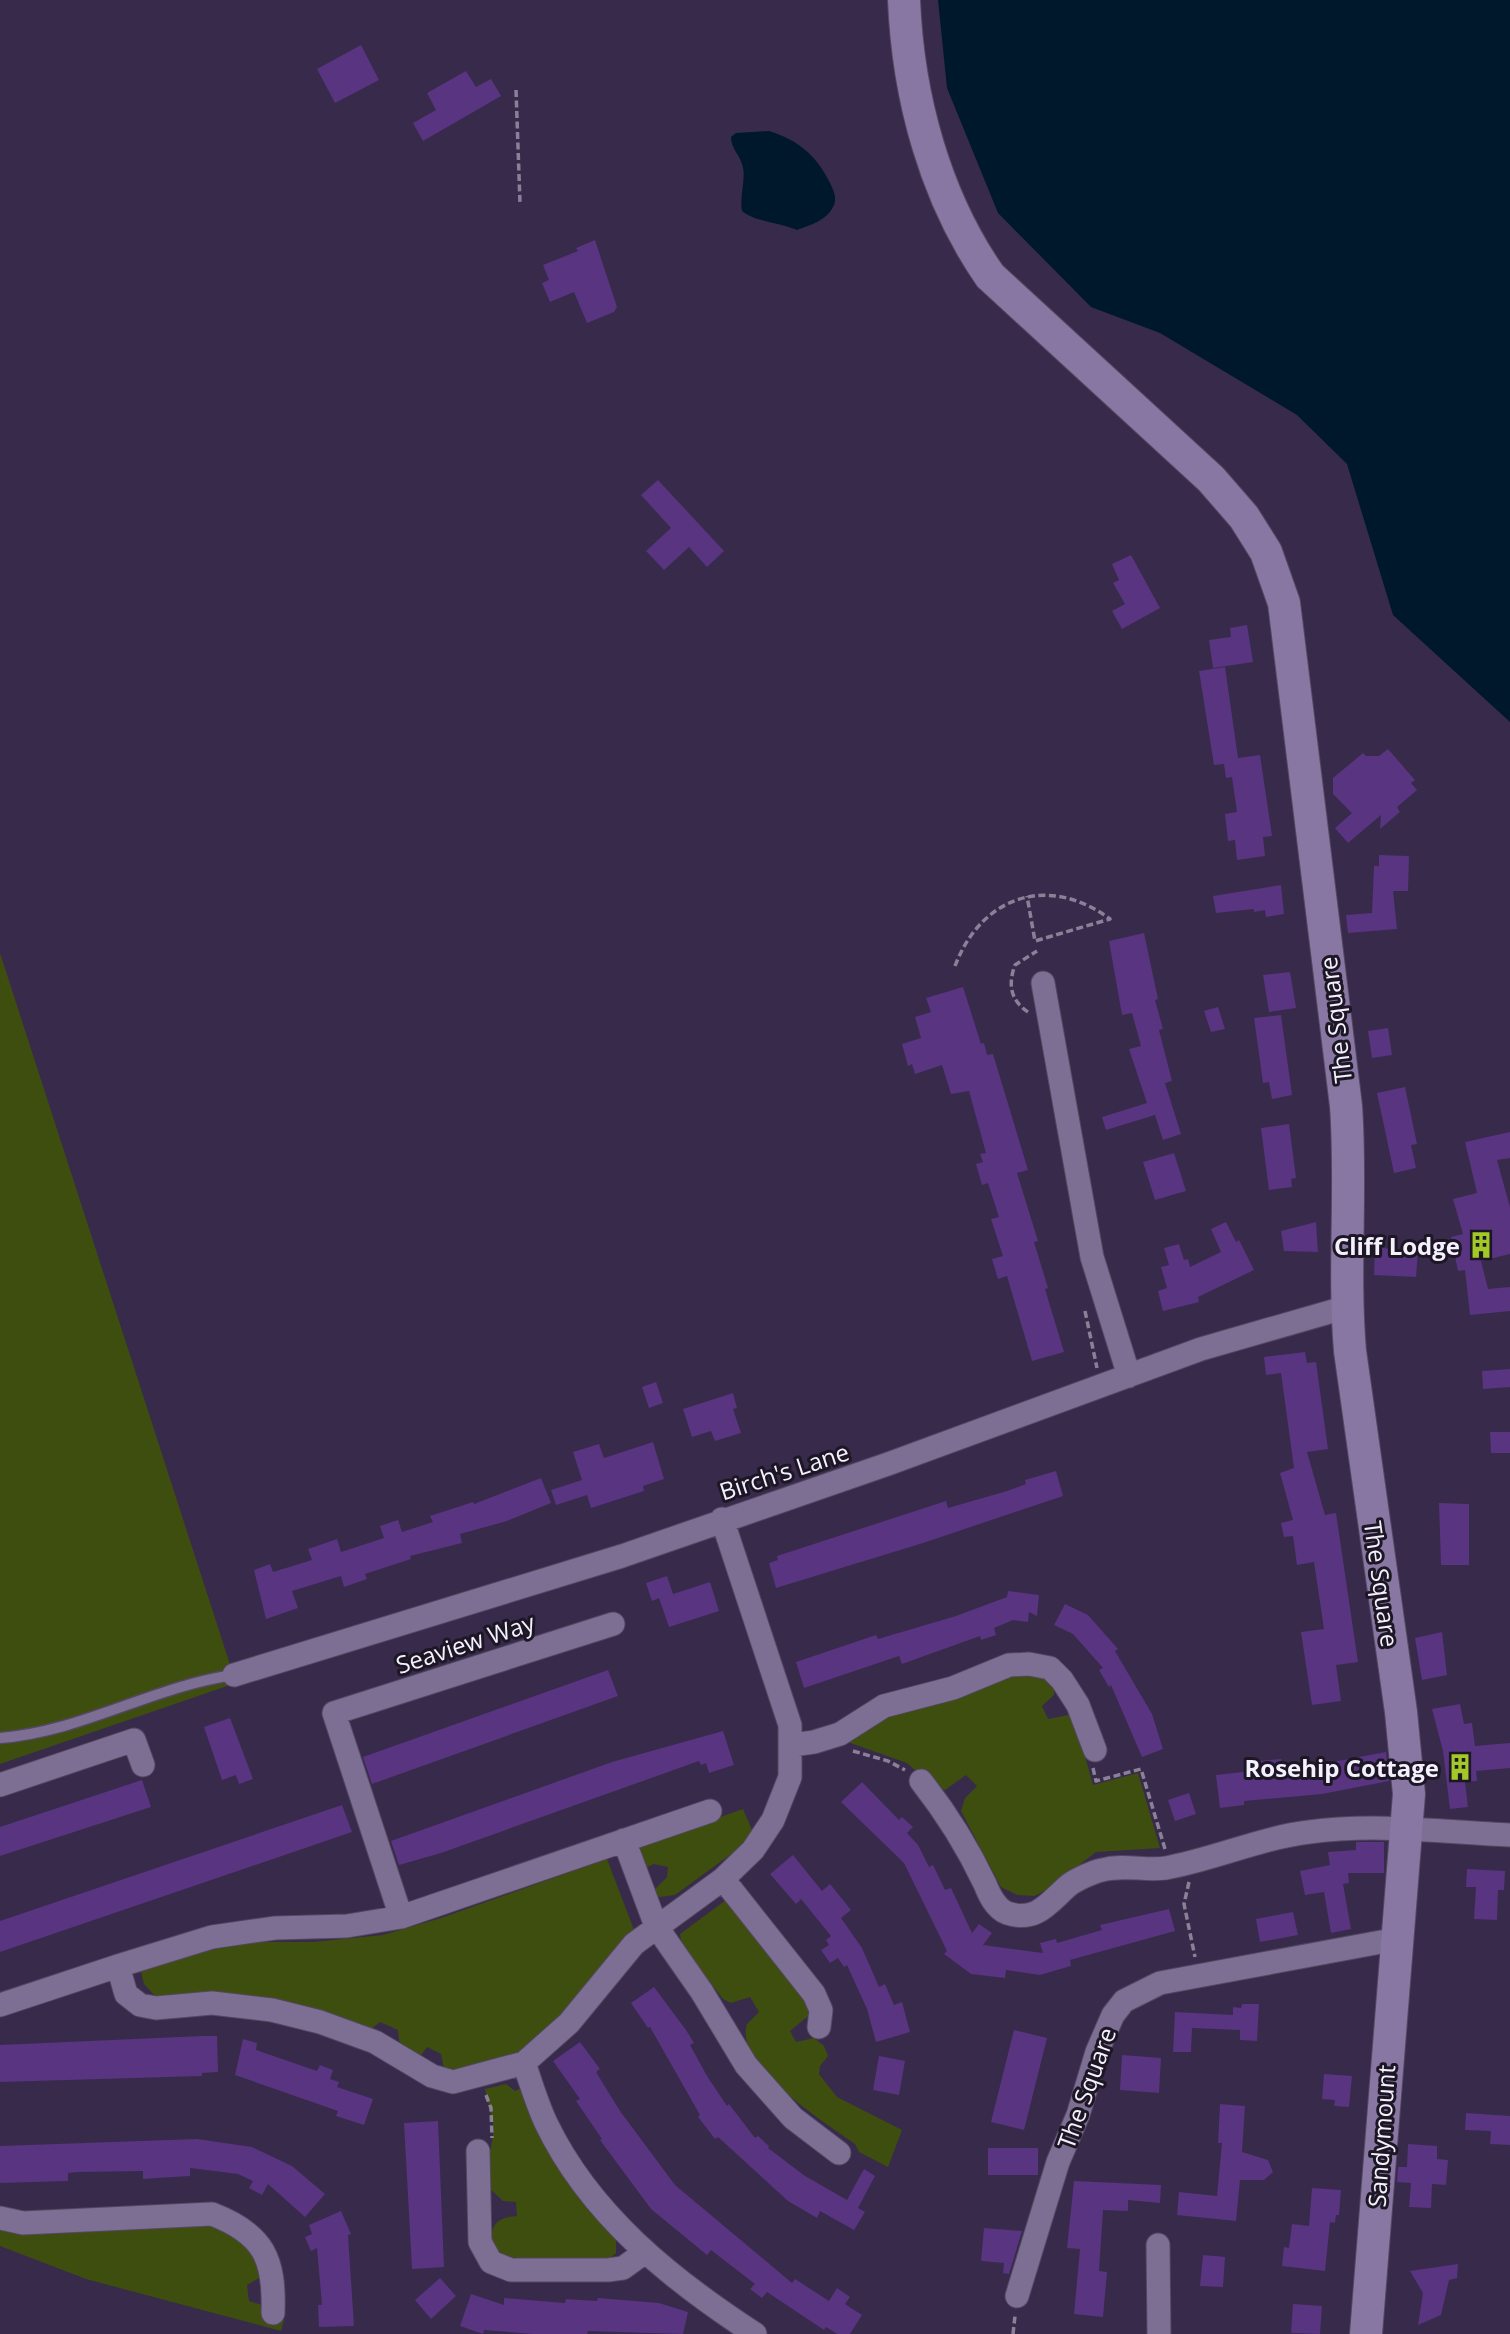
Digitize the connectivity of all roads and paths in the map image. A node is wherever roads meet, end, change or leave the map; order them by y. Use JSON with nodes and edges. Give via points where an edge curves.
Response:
{"nodes":[{"id":1,"x":904,"y":0,"type":"edge"},
{"id":2,"x":516,"y":90,"type":"dead end"},
{"id":3,"x":520,"y":202,"type":"dead end"},
{"id":4,"x":1027,"y":896,"type":"junction"},
{"id":5,"x":955,"y":966,"type":"dead end"},
{"id":6,"x":1043,"y":983,"type":"dead end"},
{"id":7,"x":1347,"y":1307,"type":"junction"},
{"id":8,"x":1129,"y":1376,"type":"junction"},
{"id":9,"x":722,"y":1519,"type":"junction"},
{"id":10,"x":613,"y":1624,"type":"dead end"},
{"id":11,"x":234,"y":1675,"type":"joint"},
{"id":12,"x":827,"y":1737,"type":"junction"},
{"id":13,"x":0,"y":1738,"type":"edge"},
{"id":14,"x":793,"y":1745,"type":"junction"},
{"id":15,"x":1095,"y":1750,"type":"joint"},
{"id":16,"x":143,"y":1765,"type":"dead end"},
{"id":17,"x":921,"y":1781,"type":"joint"},
{"id":18,"x":0,"y":1785,"type":"edge"},
{"id":19,"x":710,"y":1811,"type":"dead end"},
{"id":20,"x":1406,"y":1829,"type":"junction"},
{"id":21,"x":1510,"y":1835,"type":"edge"},
{"id":22,"x":624,"y":1840,"type":"junction"},
{"id":23,"x":1182,"y":1865,"type":"junction"},
{"id":24,"x":723,"y":1879,"type":"junction"},
{"id":25,"x":401,"y":1917,"type":"junction"},
{"id":26,"x":656,"y":1926,"type":"junction"},
{"id":27,"x":1397,"y":1939,"type":"junction"},
{"id":28,"x":118,"y":1966,"type":"junction"},
{"id":29,"x":1199,"y":1975,"type":"junction"},
{"id":30,"x":0,"y":2005,"type":"edge"},
{"id":31,"x":819,"y":2027,"type":"dead end"},
{"id":32,"x":524,"y":2063,"type":"junction"},
{"id":33,"x":483,"y":2086,"type":"dead end"},
{"id":34,"x":478,"y":2151,"type":"joint"},
{"id":35,"x":839,"y":2153,"type":"dead end"},
{"id":36,"x":0,"y":2218,"type":"edge"},
{"id":37,"x":1158,"y":2245,"type":"dead end"},
{"id":38,"x":645,"y":2252,"type":"junction"},
{"id":39,"x":1017,"y":2296,"type":"dead end"},
{"id":40,"x":273,"y":2313,"type":"dead end"},
{"id":41,"x":755,"y":2334,"type":"edge"},
{"id":42,"x":1159,"y":2334,"type":"edge"},
{"id":43,"x":1366,"y":2334,"type":"edge"}],
"edges":[{"from":1,"to":7,"type":"main road","name":"The Square","via":[[919,110],[965,239],[990,276],[1166,435],[1244,517],[1266,552],[1284,603],[1346,1106],[1350,1170]]},
{"from":2,"to":3,"type":"path"},
{"from":4,"to":4,"type":"path","via":[[1035,941],[1110,919],[1084,902],[1064,896]]},
{"from":4,"to":5,"type":"path","via":[[986,918],[966,942]]},
{"from":6,"to":8,"type":"street","via":[[1092,1257]]},
{"from":7,"to":8,"type":"street","name":"Birch's Lane","via":[[1211,1346]]},
{"from":7,"to":20,"type":"main road","name":"The Square","via":[[1359,1430],[1401,1712],[1409,1794]]},
{"from":8,"to":9,"type":"street","name":"Birch's Lane"},
{"from":9,"to":11,"type":"street","name":"Birch's Lane","via":[[622,1556]]},
{"from":9,"to":14,"type":"street"},
{"from":10,"to":25,"type":"street","name":"Seaview Way","via":[[334,1713]]},
{"from":11,"to":13,"type":"lane","via":[[200,1679],[109,1712],[24,1736]]},
{"from":12,"to":14,"type":"street"},
{"from":12,"to":15,"type":"street","via":[[840,1734],[884,1706],[953,1688],[1010,1665],[1029,1664],[1050,1668],[1062,1680],[1078,1705]]},
{"from":12,"to":17,"type":"path","via":[[833,1748],[888,1761]]},
{"from":14,"to":24,"type":"street","via":[[790,1777],[774,1820]]},
{"from":15,"to":23,"type":"path","via":[[1090,1760],[1096,1781],[1141,1769]]},
{"from":16,"to":18,"type":"street","via":[[134,1741]]},
{"from":17,"to":23,"type":"street","via":[[953,1822],[992,1899],[1005,1912],[1029,1916],[1048,1908],[1070,1884],[1101,1870]]},
{"from":19,"to":22,"type":"street"},
{"from":20,"to":21,"type":"street"},
{"from":20,"to":23,"type":"street","via":[[1370,1826],[1308,1832]]},
{"from":20,"to":27,"type":"main road","name":"The Square"},
{"from":22,"to":25,"type":"street"},
{"from":22,"to":26,"type":"street"},
{"from":23,"to":29,"type":"path","via":[[1184,1904]]},
{"from":24,"to":26,"type":"street"},
{"from":24,"to":31,"type":"street","via":[[814,1994],[821,2010]]},
{"from":25,"to":28,"type":"street","via":[[212,1937]]},
{"from":26,"to":32,"type":"street","via":[[634,1944],[569,2023]]},
{"from":26,"to":35,"type":"street","via":[[746,2065],[793,2118]]},
{"from":27,"to":29,"type":"street","name":"The Square"},
{"from":27,"to":43,"type":"main road","name":"Sandymount"},
{"from":28,"to":30,"type":"street"},
{"from":28,"to":32,"type":"street","via":[[126,1994],[140,2005],[212,2003],[284,2013],[375,2042],[432,2076],[453,2082]]},
{"from":29,"to":39,"type":"street","name":"The Square","via":[[1160,1983],[1124,2001],[1113,2015],[1058,2162]]},
{"from":32,"to":38,"type":"street","via":[[547,2124],[582,2181]]},
{"from":33,"to":34,"type":"path","via":[[491,2108],[492,2141]]},
{"from":34,"to":38,"type":"street","via":[[480,2242],[491,2262],[511,2270],[608,2270],[623,2268]]},
{"from":36,"to":40,"type":"street","via":[[23,2223],[212,2214],[238,2224],[271,2265]]},
{"from":37,"to":42,"type":"street"},
{"from":38,"to":41,"type":"street","via":[[703,2300]]}]}
